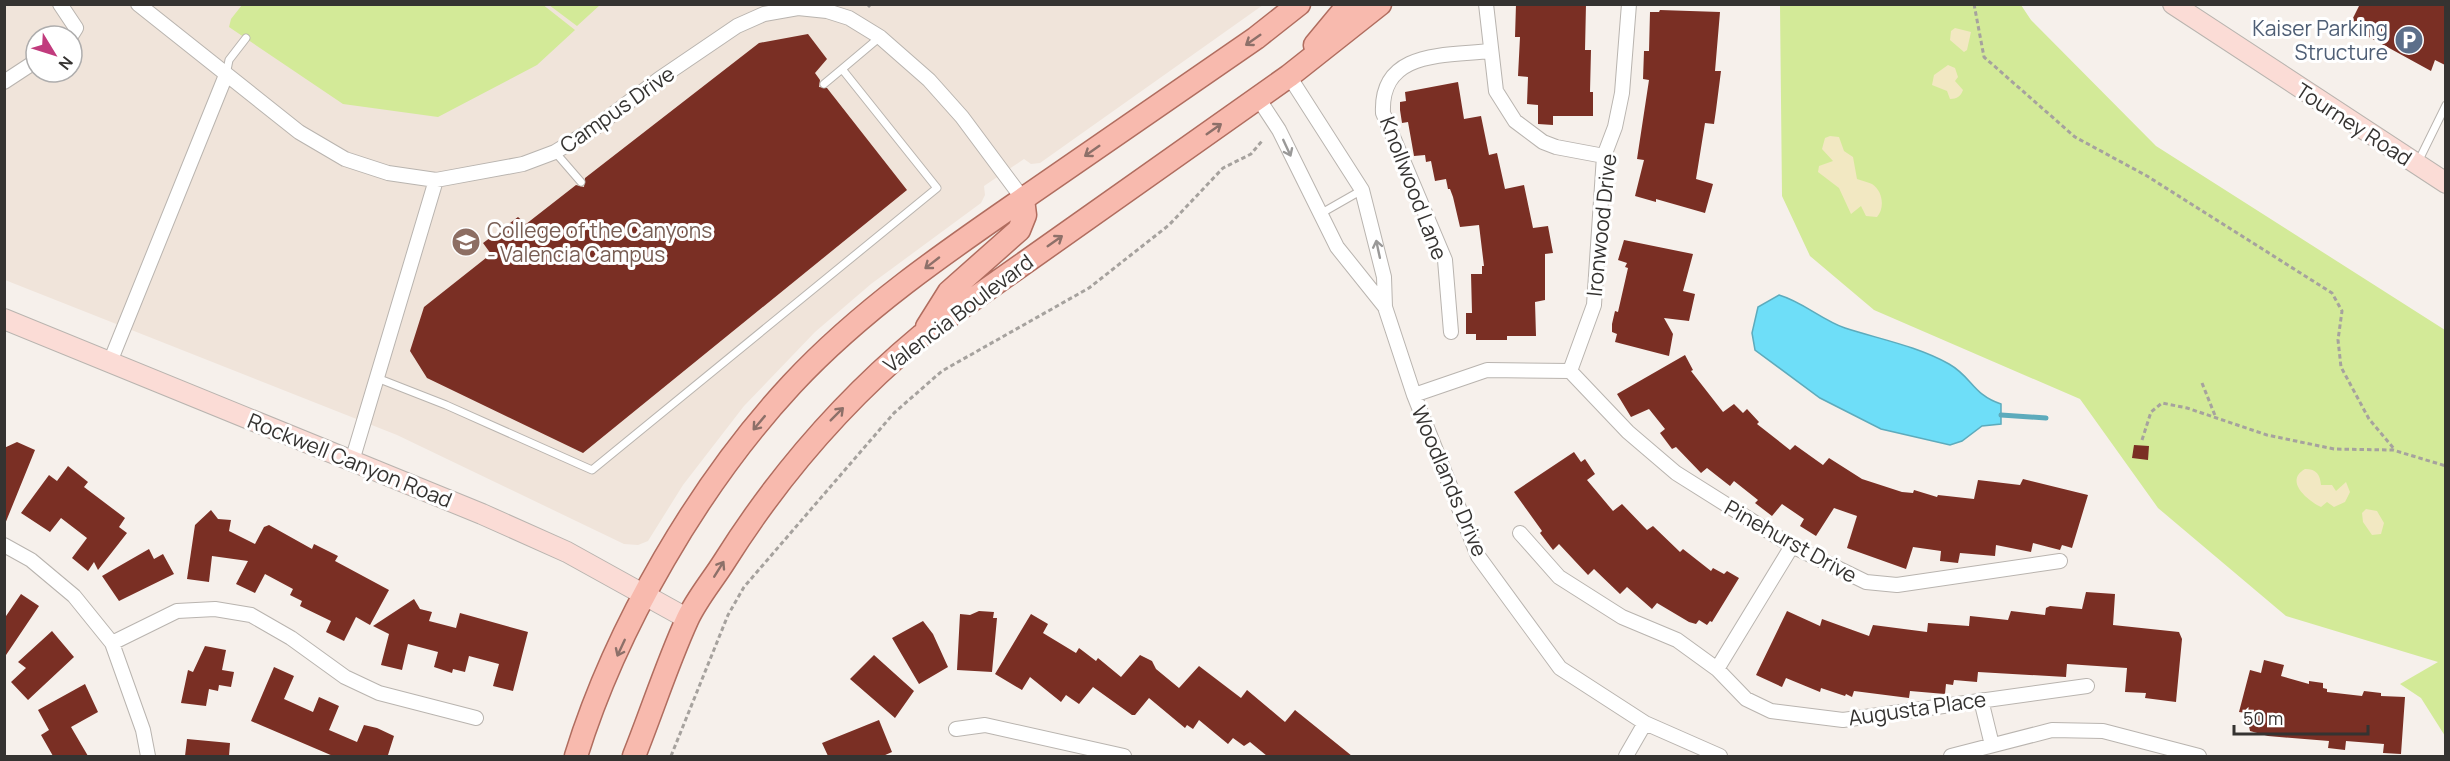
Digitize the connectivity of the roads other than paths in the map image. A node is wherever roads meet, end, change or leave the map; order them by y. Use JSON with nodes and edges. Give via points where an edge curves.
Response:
{"nodes":[{"id":1,"x":60,"y":4,"type":"edge"},
{"id":2,"x":138,"y":4,"type":"edge"},
{"id":3,"x":1299,"y":4,"type":"edge"},
{"id":4,"x":1349,"y":4,"type":"edge"},
{"id":5,"x":1380,"y":4,"type":"edge"},
{"id":6,"x":1486,"y":4,"type":"edge"},
{"id":7,"x":1629,"y":4,"type":"edge"},
{"id":8,"x":2173,"y":4,"type":"edge"},
{"id":9,"x":73,"y":24,"type":"edge"},
{"id":10,"x":880,"y":37,"type":"junction"},
{"id":11,"x":246,"y":38,"type":"dead end"},
{"id":12,"x":1490,"y":51,"type":"junction"},
{"id":13,"x":842,"y":69,"type":"junction"},
{"id":14,"x":24,"y":70,"type":"edge"},
{"id":15,"x":226,"y":75,"type":"junction"},
{"id":16,"x":1289,"y":76,"type":"junction"},
{"id":17,"x":4,"y":82,"type":"edge"},
{"id":18,"x":824,"y":84,"type":"dead end"},
{"id":19,"x":1258,"y":98,"type":"junction"},
{"id":20,"x":2445,"y":105,"type":"edge"},
{"id":21,"x":555,"y":152,"type":"junction"},
{"id":22,"x":1604,"y":156,"type":"junction"},
{"id":23,"x":2417,"y":165,"type":"junction"},
{"id":24,"x":436,"y":180,"type":"junction"},
{"id":25,"x":581,"y":182,"type":"dead end"},
{"id":26,"x":2445,"y":183,"type":"edge"},
{"id":27,"x":1362,"y":190,"type":"junction"},
{"id":28,"x":1023,"y":199,"type":"junction"},
{"id":29,"x":1319,"y":214,"type":"junction"},
{"id":30,"x":1385,"y":307,"type":"junction"},
{"id":31,"x":4,"y":319,"type":"edge"},
{"id":32,"x":1451,"y":333,"type":"dead end"},
{"id":33,"x":921,"y":336,"type":"junction"},
{"id":34,"x":110,"y":362,"type":"junction"},
{"id":35,"x":1570,"y":371,"type":"junction"},
{"id":36,"x":377,"y":378,"type":"junction"},
{"id":37,"x":1414,"y":395,"type":"junction"},
{"id":38,"x":352,"y":460,"type":"junction"},
{"id":39,"x":1520,"y":532,"type":"dead end"},
{"id":40,"x":4,"y":545,"type":"edge"},
{"id":41,"x":1792,"y":546,"type":"junction"},
{"id":42,"x":2060,"y":561,"type":"dead end"},
{"id":43,"x":645,"y":595,"type":"junction"},
{"id":44,"x":688,"y":619,"type":"junction"},
{"id":45,"x":112,"y":643,"type":"junction"},
{"id":46,"x":1717,"y":669,"type":"junction"},
{"id":47,"x":2087,"y":686,"type":"dead end"},
{"id":48,"x":1981,"y":700,"type":"junction"},
{"id":49,"x":476,"y":718,"type":"dead end"},
{"id":50,"x":1645,"y":723,"type":"junction"},
{"id":51,"x":956,"y":729,"type":"dead end"},
{"id":52,"x":1992,"y":745,"type":"junction"},
{"id":53,"x":148,"y":756,"type":"edge"},
{"id":54,"x":576,"y":756,"type":"edge"},
{"id":55,"x":634,"y":756,"type":"edge"},
{"id":56,"x":1124,"y":756,"type":"edge"},
{"id":57,"x":1626,"y":756,"type":"edge"},
{"id":58,"x":1720,"y":756,"type":"edge"},
{"id":59,"x":1951,"y":756,"type":"edge"},
{"id":60,"x":2199,"y":756,"type":"edge"}],
"edges":[{"from":1,"to":9,"type":"street"},
{"from":2,"to":15,"type":"street","name":"Campus Drive"},
{"from":3,"to":28,"type":"main road","one_way":true},
{"from":4,"to":16,"type":"main road"},
{"from":5,"to":16,"type":"main road","name":"Valencia Boulevard"},
{"from":6,"to":12,"type":"street"},
{"from":7,"to":22,"type":"street","name":"Ironwood Drive","via":[[1622,93]]},
{"from":8,"to":23,"type":"street","name":"Tourney Road"},
{"from":10,"to":13,"type":"lane"},
{"from":10,"to":21,"type":"street","name":"Campus Drive","via":[[849,18],[827,11],[798,8],[764,14],[737,26]]},
{"from":10,"to":28,"type":"street","name":"Campus Drive","via":[[929,80]]},
{"from":11,"to":15,"type":"lane","via":[[229,60]]},
{"from":12,"to":22,"type":"street","via":[[1496,91],[1515,121],[1556,147]]},
{"from":12,"to":32,"type":"street","name":"Knollwood Lane","via":[[1409,62],[1392,76],[1382,100],[1383,113],[1445,260]]},
{"from":13,"to":18,"type":"lane"},
{"from":13,"to":36,"type":"lane","via":[[937,188],[592,470]]},
{"from":14,"to":17,"type":"street"},
{"from":15,"to":24,"type":"street","name":"Campus Drive","via":[[299,132],[345,159],[388,173]]},
{"from":15,"to":34,"type":"street"},
{"from":16,"to":19,"type":"main road","name":"Valencia Boulevard"},
{"from":16,"to":27,"type":"street","name":"Woodlands Drive"},
{"from":19,"to":29,"type":"street","name":"Woodlands Drive","one_way":true,"via":[[1279,130]]},
{"from":33,"to":19,"type":"main road","name":"Valencia Boulevard","one_way":true},
{"from":20,"to":23,"type":"lane"},
{"from":21,"to":24,"type":"street","name":"Campus Drive","via":[[523,164]]},
{"from":21,"to":25,"type":"lane"},
{"from":22,"to":35,"type":"street","name":"Ironwood Drive","via":[[1594,305]]},
{"from":23,"to":26,"type":"street","name":"Tourney Road"},
{"from":24,"to":36,"type":"street"},
{"from":27,"to":29,"type":"lane"},
{"from":30,"to":27,"type":"street","name":"Woodlands Drive","one_way":true,"via":[[1384,277]]},
{"from":28,"to":33,"type":"main road","via":[[1025,215],[1019,230],[949,292]]},
{"from":28,"to":43,"type":"main road","one_way":true,"via":[[868,313],[792,384],[737,448],[666,555]]},
{"from":29,"to":30,"type":"street","name":"Woodlands Drive","via":[[1336,247]]},
{"from":30,"to":37,"type":"street","name":"Woodlands Drive"},
{"from":31,"to":34,"type":"street","name":"Rockwell Canyon Road"},
{"from":44,"to":33,"type":"main road","name":"Valencia Boulevard","one_way":true,"via":[[742,534],[831,419]]},
{"from":34,"to":38,"type":"street","name":"Rockwell Canyon Road"},
{"from":35,"to":37,"type":"street","via":[[1487,370]]},
{"from":35,"to":41,"type":"street","name":"Pinehurst Drive","via":[[1628,432],[1676,473]]},
{"from":36,"to":38,"type":"street"},
{"from":37,"to":50,"type":"street","name":"Woodlands Drive","via":[[1478,556],[1560,668]]},
{"from":38,"to":43,"type":"street","name":"Rockwell Canyon Road","via":[[556,548]]},
{"from":39,"to":46,"type":"street","name":"Augusta Place","via":[[1559,576],[1622,617],[1677,640]]},
{"from":40,"to":45,"type":"street","via":[[31,560],[74,596]]},
{"from":41,"to":42,"type":"street","name":"Pinehurst Drive","via":[[1866,582],[1897,585]]},
{"from":41,"to":46,"type":"street"},
{"from":43,"to":44,"type":"street","name":"Rockwell Canyon Road"},
{"from":43,"to":54,"type":"main road","one_way":true,"via":[[590,714]]},
{"from":44,"to":55,"type":"main road","name":"Valencia Boulevard"},
{"from":45,"to":49,"type":"street","via":[[177,611],[215,609],[250,615],[291,638],[345,677],[379,693]]},
{"from":45,"to":53,"type":"street","via":[[143,730]]},
{"from":46,"to":48,"type":"street","name":"Augusta Place","via":[[1746,699],[1771,711],[1843,720]]},
{"from":47,"to":48,"type":"street","name":"Augusta Place"},
{"from":48,"to":52,"type":"street"},
{"from":50,"to":57,"type":"street"},
{"from":50,"to":58,"type":"street","name":"Woodlands Drive"},
{"from":51,"to":56,"type":"street","via":[[985,724]]},
{"from":52,"to":59,"type":"street"},
{"from":52,"to":60,"type":"street","via":[[2052,730],[2103,731]]}]}
